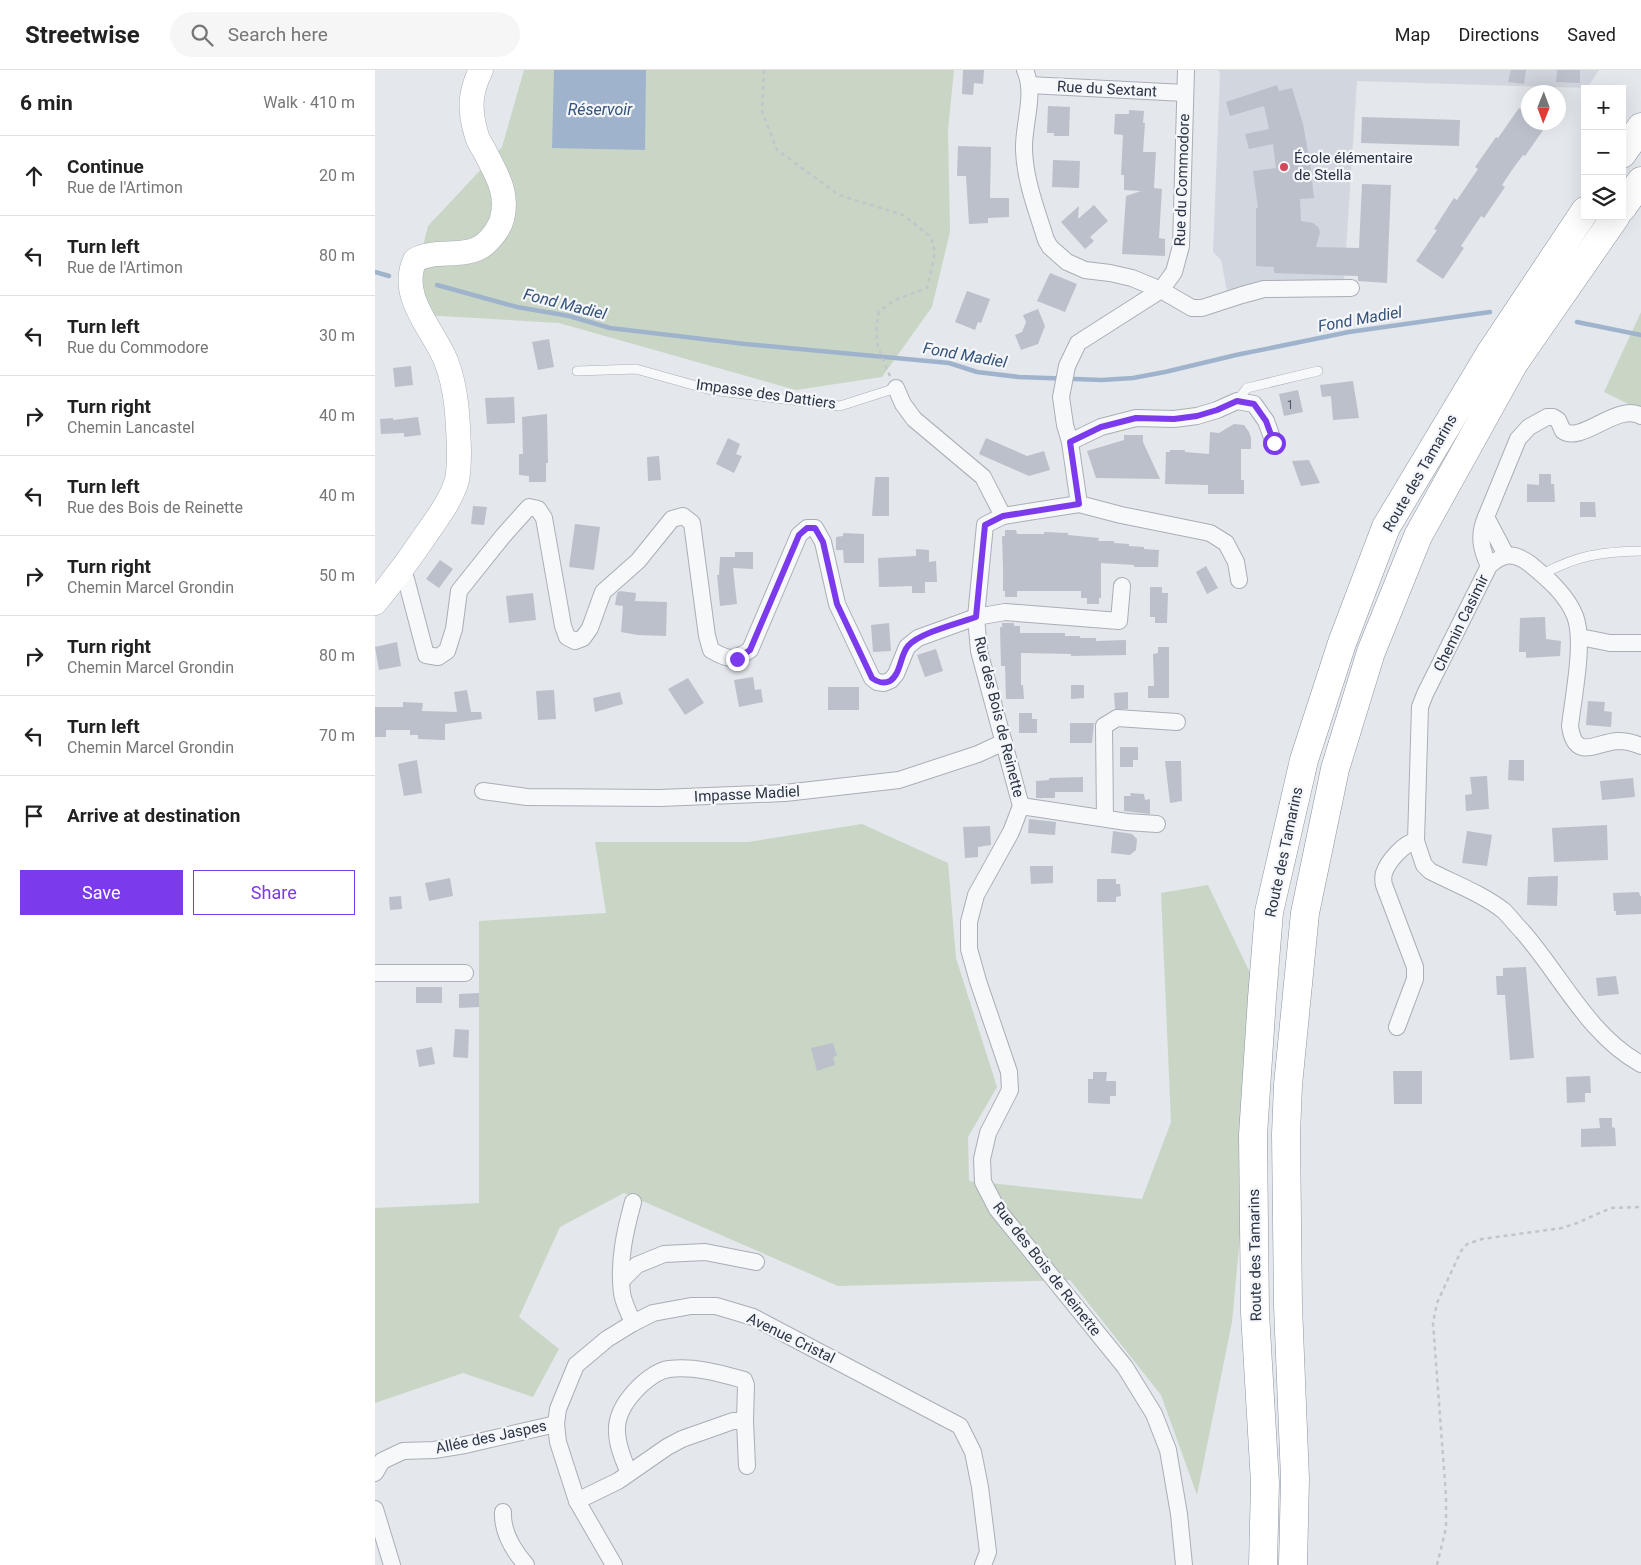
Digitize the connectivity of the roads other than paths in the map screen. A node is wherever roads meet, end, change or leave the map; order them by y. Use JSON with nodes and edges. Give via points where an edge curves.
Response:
{"nodes":[{"id":1,"x":481,"y":70,"type":"edge"},
{"id":2,"x":1186,"y":70,"type":"edge"},
{"id":3,"x":1027,"y":77,"type":"edge"},
{"id":4,"x":1185,"y":93,"type":"junction"},
{"id":5,"x":1641,"y":127,"type":"edge"},
{"id":6,"x":1626,"y":148,"type":"edge"},
{"id":7,"x":1641,"y":181,"type":"edge"},
{"id":8,"x":1626,"y":202,"type":"edge"},
{"id":9,"x":1581,"y":217,"type":"edge"},
{"id":10,"x":1613,"y":220,"type":"edge"},
{"id":11,"x":1351,"y":288,"type":"dead end"},
{"id":12,"x":1161,"y":290,"type":"junction"},
{"id":13,"x":577,"y":371,"type":"dead end"},
{"id":14,"x":1318,"y":371,"type":"dead end"},
{"id":15,"x":896,"y":388,"type":"joint"},
{"id":16,"x":1237,"y":401,"type":"junction"},
{"id":17,"x":1641,"y":416,"type":"edge"},
{"id":18,"x":1070,"y":442,"type":"junction"},
{"id":19,"x":1274,"y":443,"type":"dead end"},
{"id":20,"x":1079,"y":504,"type":"junction"},
{"id":21,"x":1003,"y":516,"type":"junction"},
{"id":22,"x":1487,"y":517,"type":"junction"},
{"id":23,"x":1641,"y":551,"type":"edge"},
{"id":24,"x":1506,"y":555,"type":"junction"},
{"id":25,"x":1489,"y":566,"type":"junction"},
{"id":26,"x":399,"y":574,"type":"junction"},
{"id":27,"x":1543,"y":574,"type":"junction"},
{"id":28,"x":1239,"y":580,"type":"dead end"},
{"id":29,"x":1122,"y":586,"type":"dead end"},
{"id":30,"x":375,"y":603,"type":"edge"},
{"id":31,"x":976,"y":617,"type":"junction"},
{"id":32,"x":1580,"y":637,"type":"junction"},
{"id":33,"x":1641,"y":643,"type":"edge"},
{"id":34,"x":1177,"y":722,"type":"dead end"},
{"id":35,"x":1004,"y":742,"type":"junction"},
{"id":36,"x":1641,"y":746,"type":"edge"},
{"id":37,"x":483,"y":791,"type":"dead end"},
{"id":38,"x":1021,"y":806,"type":"junction"},
{"id":39,"x":1105,"y":818,"type":"junction"},
{"id":40,"x":1157,"y":824,"type":"dead end"},
{"id":41,"x":1416,"y":841,"type":"junction"},
{"id":42,"x":375,"y":973,"type":"edge"},
{"id":43,"x":465,"y":973,"type":"dead end"},
{"id":44,"x":1397,"y":1027,"type":"dead end"},
{"id":45,"x":1641,"y":1064,"type":"edge"},
{"id":46,"x":633,"y":1202,"type":"dead end"},
{"id":47,"x":756,"y":1262,"type":"dead end"},
{"id":48,"x":622,"y":1280,"type":"junction"},
{"id":49,"x":633,"y":1322,"type":"junction"},
{"id":50,"x":745,"y":1421,"type":"junction"},
{"id":51,"x":555,"y":1424,"type":"junction"},
{"id":52,"x":747,"y":1466,"type":"dead end"},
{"id":53,"x":375,"y":1473,"type":"edge"},
{"id":54,"x":629,"y":1473,"type":"junction"},
{"id":55,"x":577,"y":1501,"type":"junction"},
{"id":56,"x":375,"y":1509,"type":"edge"},
{"id":57,"x":503,"y":1512,"type":"dead end"},
{"id":58,"x":392,"y":1565,"type":"edge"},
{"id":59,"x":526,"y":1565,"type":"edge"},
{"id":60,"x":614,"y":1565,"type":"edge"},
{"id":61,"x":983,"y":1565,"type":"edge"},
{"id":62,"x":1184,"y":1565,"type":"edge"},
{"id":63,"x":1263,"y":1565,"type":"edge"},
{"id":64,"x":1293,"y":1565,"type":"edge"}],
"edges":[{"from":1,"to":26,"type":"main road","via":[[471,94],[472,114],[476,135],[505,195],[504,209],[501,223],[485,244],[471,251],[423,256],[412,266],[410,286],[420,315],[445,359],[452,382],[458,422],[459,464],[451,496]]},
{"from":2,"to":4,"type":"street","name":"Rue du Commodore"},
{"from":3,"to":4,"type":"street","name":"Rue du Sextant"},
{"from":3,"to":12,"type":"street","name":"Rue du Sextant","via":[[1024,150],[1031,194],[1050,247],[1067,262],[1085,270],[1132,278]]},
{"from":4,"to":12,"type":"street","name":"Rue du Commodore","via":[[1181,246],[1174,272]]},
{"from":5,"to":6,"type":"highway"},
{"from":7,"to":8,"type":"highway"},
{"from":9,"to":63,"type":"highway","name":"Route des Tamarins","via":[[1491,352],[1387,527],[1342,643],[1304,760],[1269,912],[1253,1135],[1255,1313],[1265,1483]]},
{"from":10,"to":64,"type":"highway","name":"Route des Tamarins","via":[[1514,363],[1418,536],[1371,652],[1335,769],[1305,913],[1288,1085],[1288,1306],[1295,1479]]},
{"from":11,"to":12,"type":"street","name":"Rue du Sextant","via":[[1264,290],[1202,308],[1192,308]]},
{"from":12,"to":18,"type":"street","name":"Rue du Commodore","via":[[1078,343],[1067,366],[1061,397]]},
{"from":13,"to":15,"type":"lane","name":"Impasse des Dattiers","via":[[636,369],[711,390],[840,406]]},
{"from":14,"to":16,"type":"lane","via":[[1247,388]]},
{"from":15,"to":21,"type":"street","via":[[914,419],[983,477]]},
{"from":16,"to":18,"type":"street","via":[[1197,416],[1136,418],[1101,427]]},
{"from":16,"to":19,"type":"street","via":[[1254,404],[1266,421]]},
{"from":17,"to":22,"type":"street","via":[[1632,412],[1622,413],[1596,426],[1570,433],[1563,430],[1553,416],[1529,427],[1518,439]]},
{"from":18,"to":20,"type":"street","name":"Rue du Commodore"},
{"from":20,"to":21,"type":"street"},
{"from":20,"to":28,"type":"street","via":[[1210,533],[1226,543],[1236,562]]},
{"from":21,"to":31,"type":"street","name":"Rue des Bois de Reinette","via":[[985,525]]},
{"from":22,"to":24,"type":"street"},
{"from":22,"to":25,"type":"street","via":[[1481,530],[1481,543]]},
{"from":23,"to":27,"type":"lane","via":[[1607,552],[1585,557],[1563,563]]},
{"from":24,"to":25,"type":"street","name":"Chemin Casimir"},
{"from":24,"to":27,"type":"street","via":[[1526,562]]},
{"from":25,"to":41,"type":"street","name":"Chemin Casimir","via":[[1420,707]]},
{"from":26,"to":30,"type":"main road"},
{"from":26,"to":31,"type":"street","via":[[406,579],[427,654],[437,657],[447,651],[454,629],[459,591],[529,507],[538,508],[544,518],[563,626],[567,637],[575,641],[583,638],[590,628],[603,592],[638,560],[672,519],[683,516],[692,522],[707,636],[711,650],[723,657],[737,659],[750,650],[799,535],[807,528],[815,528],[823,542],[837,604],[872,678],[877,682],[891,680],[907,647],[918,638]]},
{"from":27,"to":32,"type":"street","via":[[1571,608]]},
{"from":29,"to":31,"type":"street","via":[[1119,621],[1005,612]]},
{"from":31,"to":35,"type":"street","name":"Rue des Bois de Reinette","via":[[979,651]]},
{"from":32,"to":33,"type":"street","via":[[1610,643]]},
{"from":32,"to":36,"type":"street","via":[[1570,726],[1573,741],[1582,748],[1620,741]]},
{"from":34,"to":39,"type":"street","via":[[1117,718],[1104,726]]},
{"from":35,"to":37,"type":"street","name":"Impasse Madiel","via":[[899,780],[785,793],[660,798],[527,797]]},
{"from":35,"to":38,"type":"street","name":"Rue des Bois de Reinette"},
{"from":38,"to":39,"type":"street"},
{"from":38,"to":62,"type":"street","name":"Rue des Bois de Reinette","via":[[1011,832],[976,895],[969,922],[969,949],[1009,1072],[1010,1090],[987,1133],[982,1159],[983,1182],[997,1209],[1125,1367],[1154,1414],[1168,1450]]},
{"from":39,"to":40,"type":"street"},
{"from":41,"to":44,"type":"street","via":[[1403,848],[1383,877],[1383,885],[1415,967],[1415,979]]},
{"from":41,"to":45,"type":"street","name":"Chemin Casimir","via":[[1430,871],[1503,911],[1532,943],[1597,1029]]},
{"from":42,"to":43,"type":"street"},
{"from":46,"to":48,"type":"street","via":[[624,1232]]},
{"from":47,"to":48,"type":"street","via":[[705,1252],[665,1254],[637,1265]]},
{"from":48,"to":49,"type":"street","via":[[622,1294]]},
{"from":49,"to":51,"type":"street","name":"Avenue Cristal","via":[[576,1366]]},
{"from":49,"to":61,"type":"street","name":"Avenue Cristal","via":[[653,1313],[691,1306],[716,1306],[753,1317],[960,1426],[973,1452],[980,1487],[988,1552]]},
{"from":50,"to":52,"type":"street"},
{"from":50,"to":54,"type":"street","via":[[733,1421],[683,1439]]},
{"from":50,"to":54,"type":"street","via":[[744,1380],[690,1368],[666,1369],[644,1382],[620,1410],[617,1440]]},
{"from":51,"to":53,"type":"street","name":"Allée des Jaspes","via":[[465,1445],[403,1451],[382,1461]]},
{"from":51,"to":55,"type":"street","name":"Avenue Cristal"},
{"from":54,"to":55,"type":"street"},
{"from":55,"to":60,"type":"street","name":"Avenue Cristal"},
{"from":56,"to":58,"type":"street"},
{"from":57,"to":59,"type":"street","via":[[503,1524],[514,1550]]}]}
